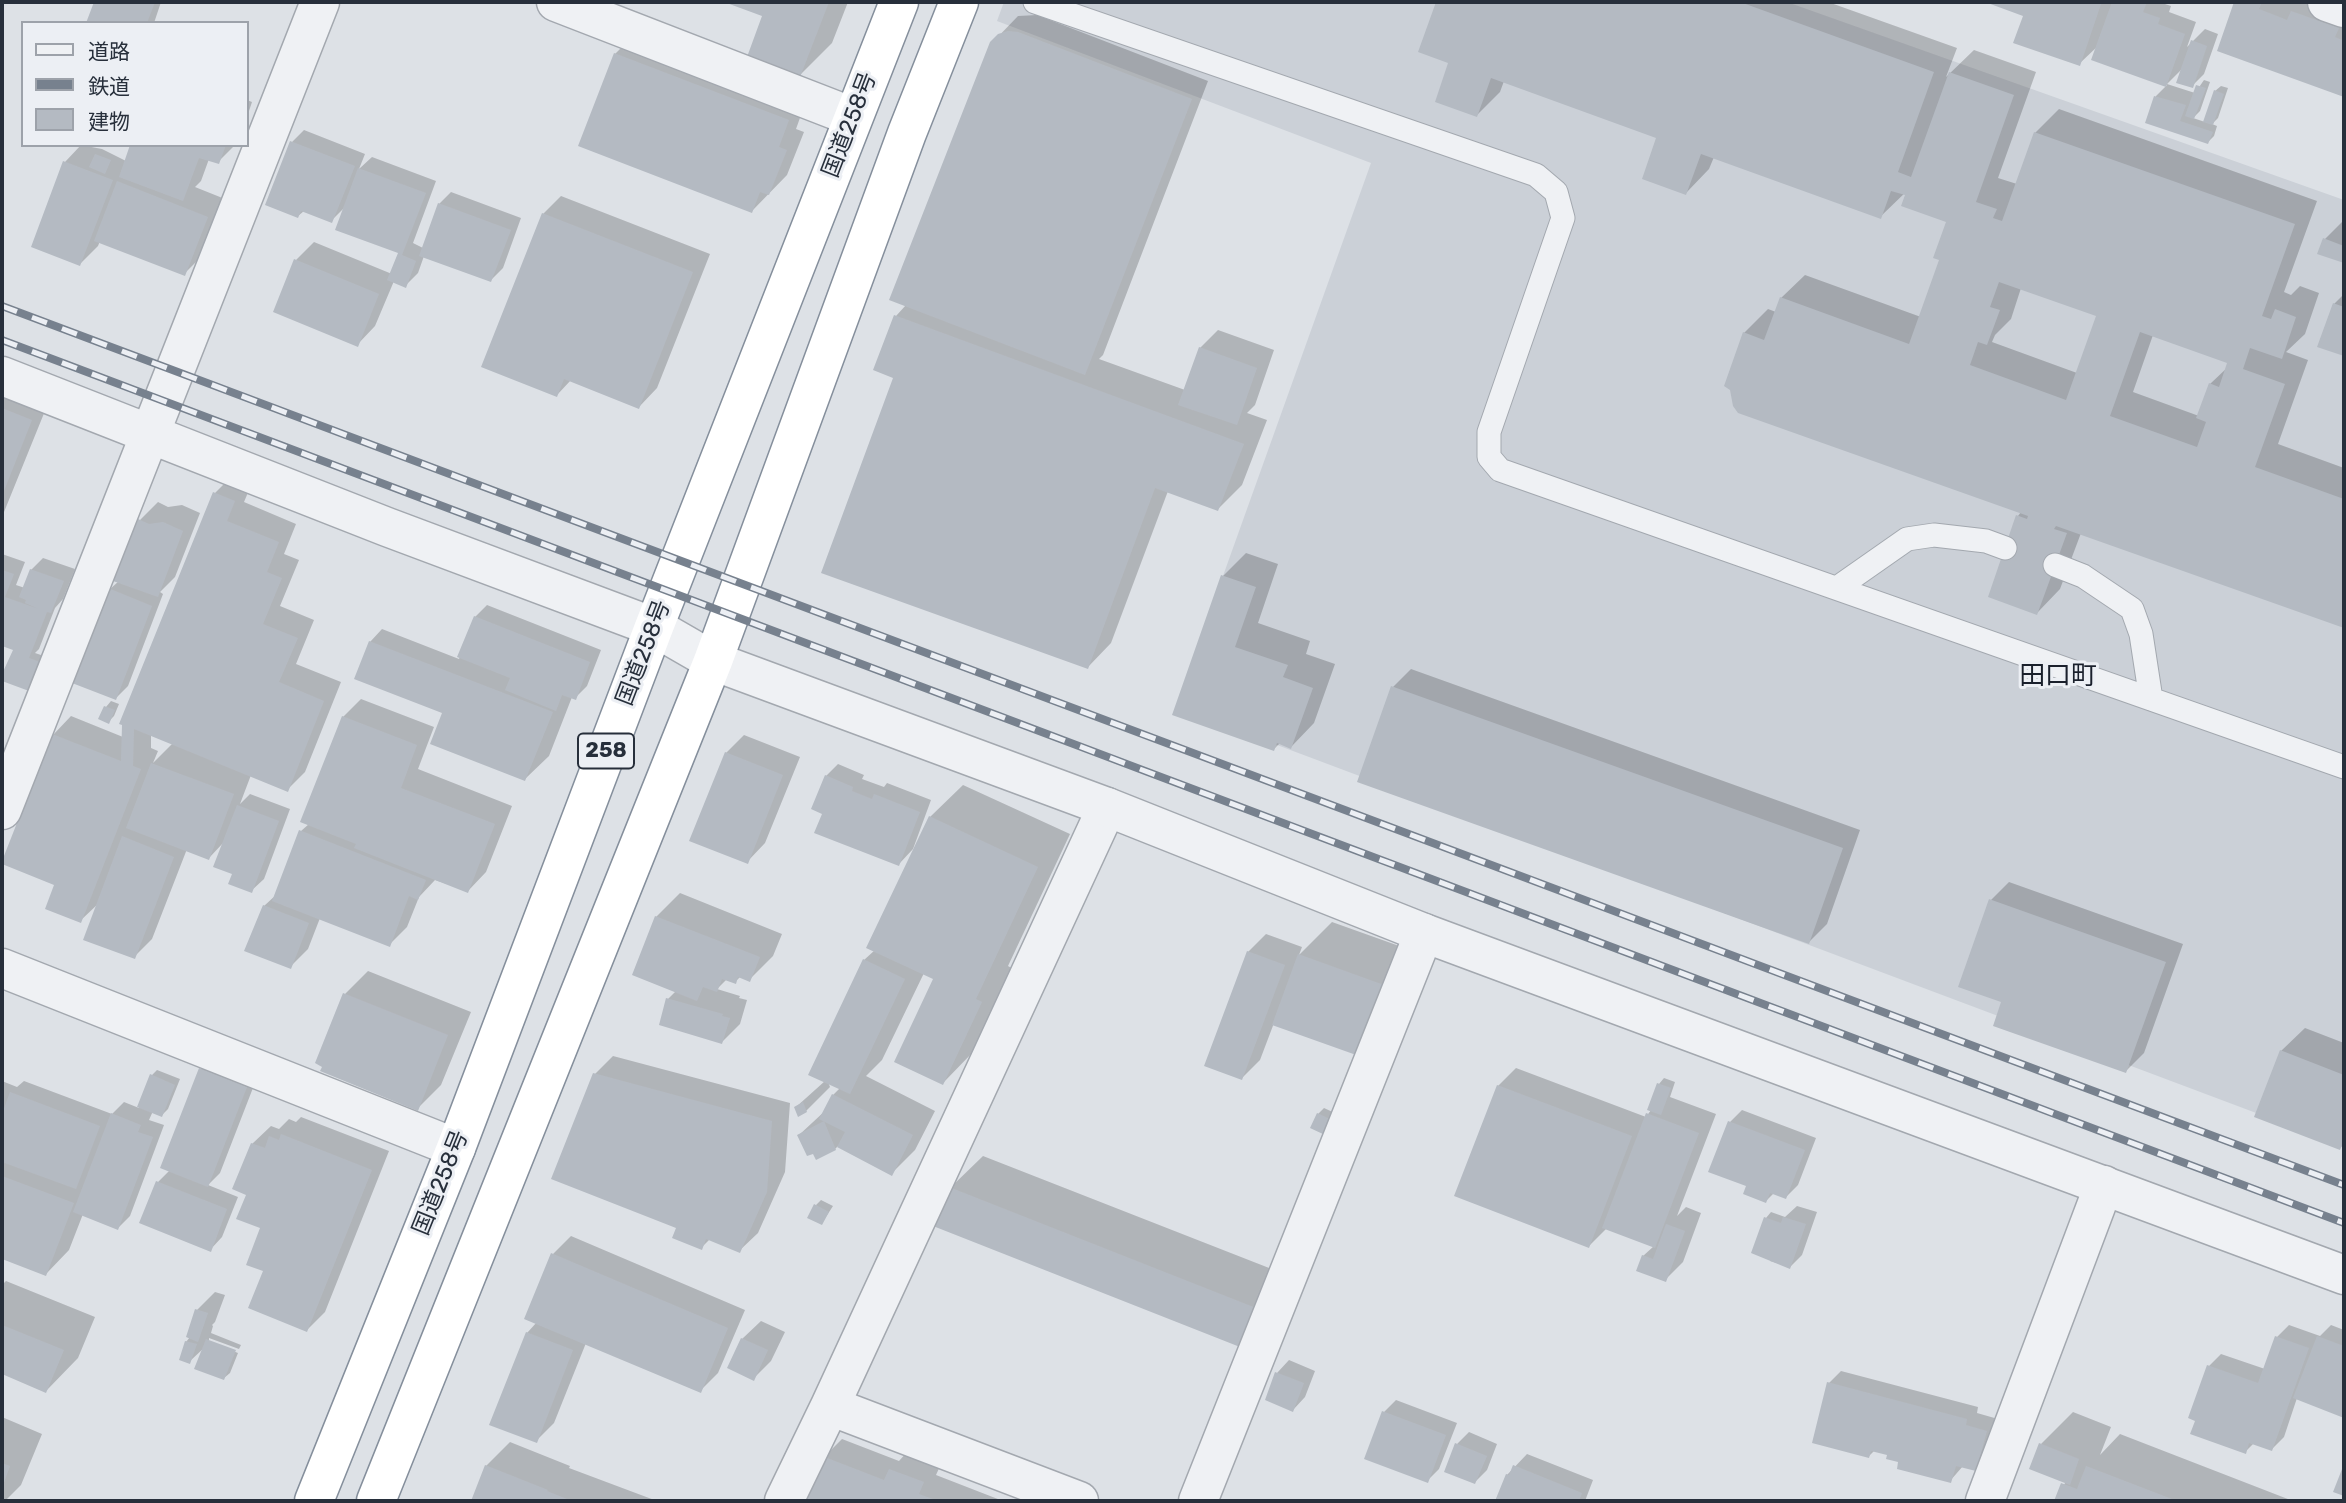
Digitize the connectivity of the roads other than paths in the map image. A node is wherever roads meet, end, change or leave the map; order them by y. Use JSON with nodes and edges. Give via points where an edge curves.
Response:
{"nodes":[{"id":1,"x":320,"y":2,"type":"edge"},
{"id":2,"x":556,"y":2,"type":"edge"},
{"id":3,"x":899,"y":2,"type":"edge"},
{"id":4,"x":959,"y":2,"type":"edge"},
{"id":5,"x":1035,"y":2,"type":"edge"},
{"id":6,"x":2327,"y":2,"type":"edge"},
{"id":7,"x":2344,"y":8,"type":"edge"},
{"id":8,"x":853,"y":117,"type":"junction"},
{"id":9,"x":2,"y":376,"type":"edge"},
{"id":10,"x":150,"y":434,"type":"junction"},
{"id":11,"x":2005,"y":548,"type":"dead end"},
{"id":12,"x":2055,"y":565,"type":"dead end"},
{"id":13,"x":1837,"y":588,"type":"junction"},
{"id":14,"x":654,"y":626,"type":"junction"},
{"id":15,"x":713,"y":661,"type":"junction"},
{"id":16,"x":2151,"y":699,"type":"junction"},
{"id":17,"x":2344,"y":767,"type":"edge"},
{"id":18,"x":1107,"y":807,"type":"junction"},
{"id":19,"x":2,"y":810,"type":"edge"},
{"id":20,"x":1423,"y":933,"type":"junction"},
{"id":21,"x":2,"y":968,"type":"edge"},
{"id":22,"x":456,"y":1148,"type":"junction"},
{"id":23,"x":2104,"y":1185,"type":"junction"},
{"id":24,"x":2344,"y":1275,"type":"edge"},
{"id":25,"x":830,"y":1406,"type":"junction"},
{"id":26,"x":314,"y":1501,"type":"edge"},
{"id":27,"x":376,"y":1501,"type":"edge"},
{"id":28,"x":784,"y":1501,"type":"edge"},
{"id":29,"x":1079,"y":1501,"type":"edge"},
{"id":30,"x":1198,"y":1501,"type":"edge"},
{"id":31,"x":1984,"y":1501,"type":"edge"}],
"edges":[{"from":1,"to":10,"type":"street"},
{"from":2,"to":8,"type":"street"},
{"from":3,"to":8,"type":"highway","name":"国道258号","number":"258"},
{"from":4,"to":15,"type":"highway","number":"258"},
{"from":5,"to":13,"type":"lane","via":[[1536,175],[1556,192],[1563,218],[1489,432],[1489,457],[1500,470]]},
{"from":6,"to":7,"type":"street"},
{"from":8,"to":14,"type":"highway","name":"国道258号","number":"258"},
{"from":9,"to":10,"type":"street"},
{"from":10,"to":14,"type":"street"},
{"from":10,"to":19,"type":"street"},
{"from":11,"to":13,"type":"lane","via":[[1934,535],[1907,539]]},
{"from":12,"to":16,"type":"lane","via":[[2083,576],[2132,609],[2141,634]]},
{"from":13,"to":16,"type":"lane"},
{"from":14,"to":15,"type":"street"},
{"from":14,"to":22,"type":"highway","name":"国道258号","number":"258"},
{"from":15,"to":18,"type":"street"},
{"from":15,"to":27,"type":"highway","number":"258"},
{"from":16,"to":17,"type":"lane"},
{"from":18,"to":20,"type":"street"},
{"from":18,"to":25,"type":"street"},
{"from":20,"to":23,"type":"street"},
{"from":20,"to":30,"type":"street"},
{"from":21,"to":22,"type":"street"},
{"from":22,"to":26,"type":"highway","name":"国道258号","number":"258"},
{"from":23,"to":24,"type":"street"},
{"from":23,"to":31,"type":"street"},
{"from":25,"to":28,"type":"street"},
{"from":25,"to":29,"type":"street"}]}
